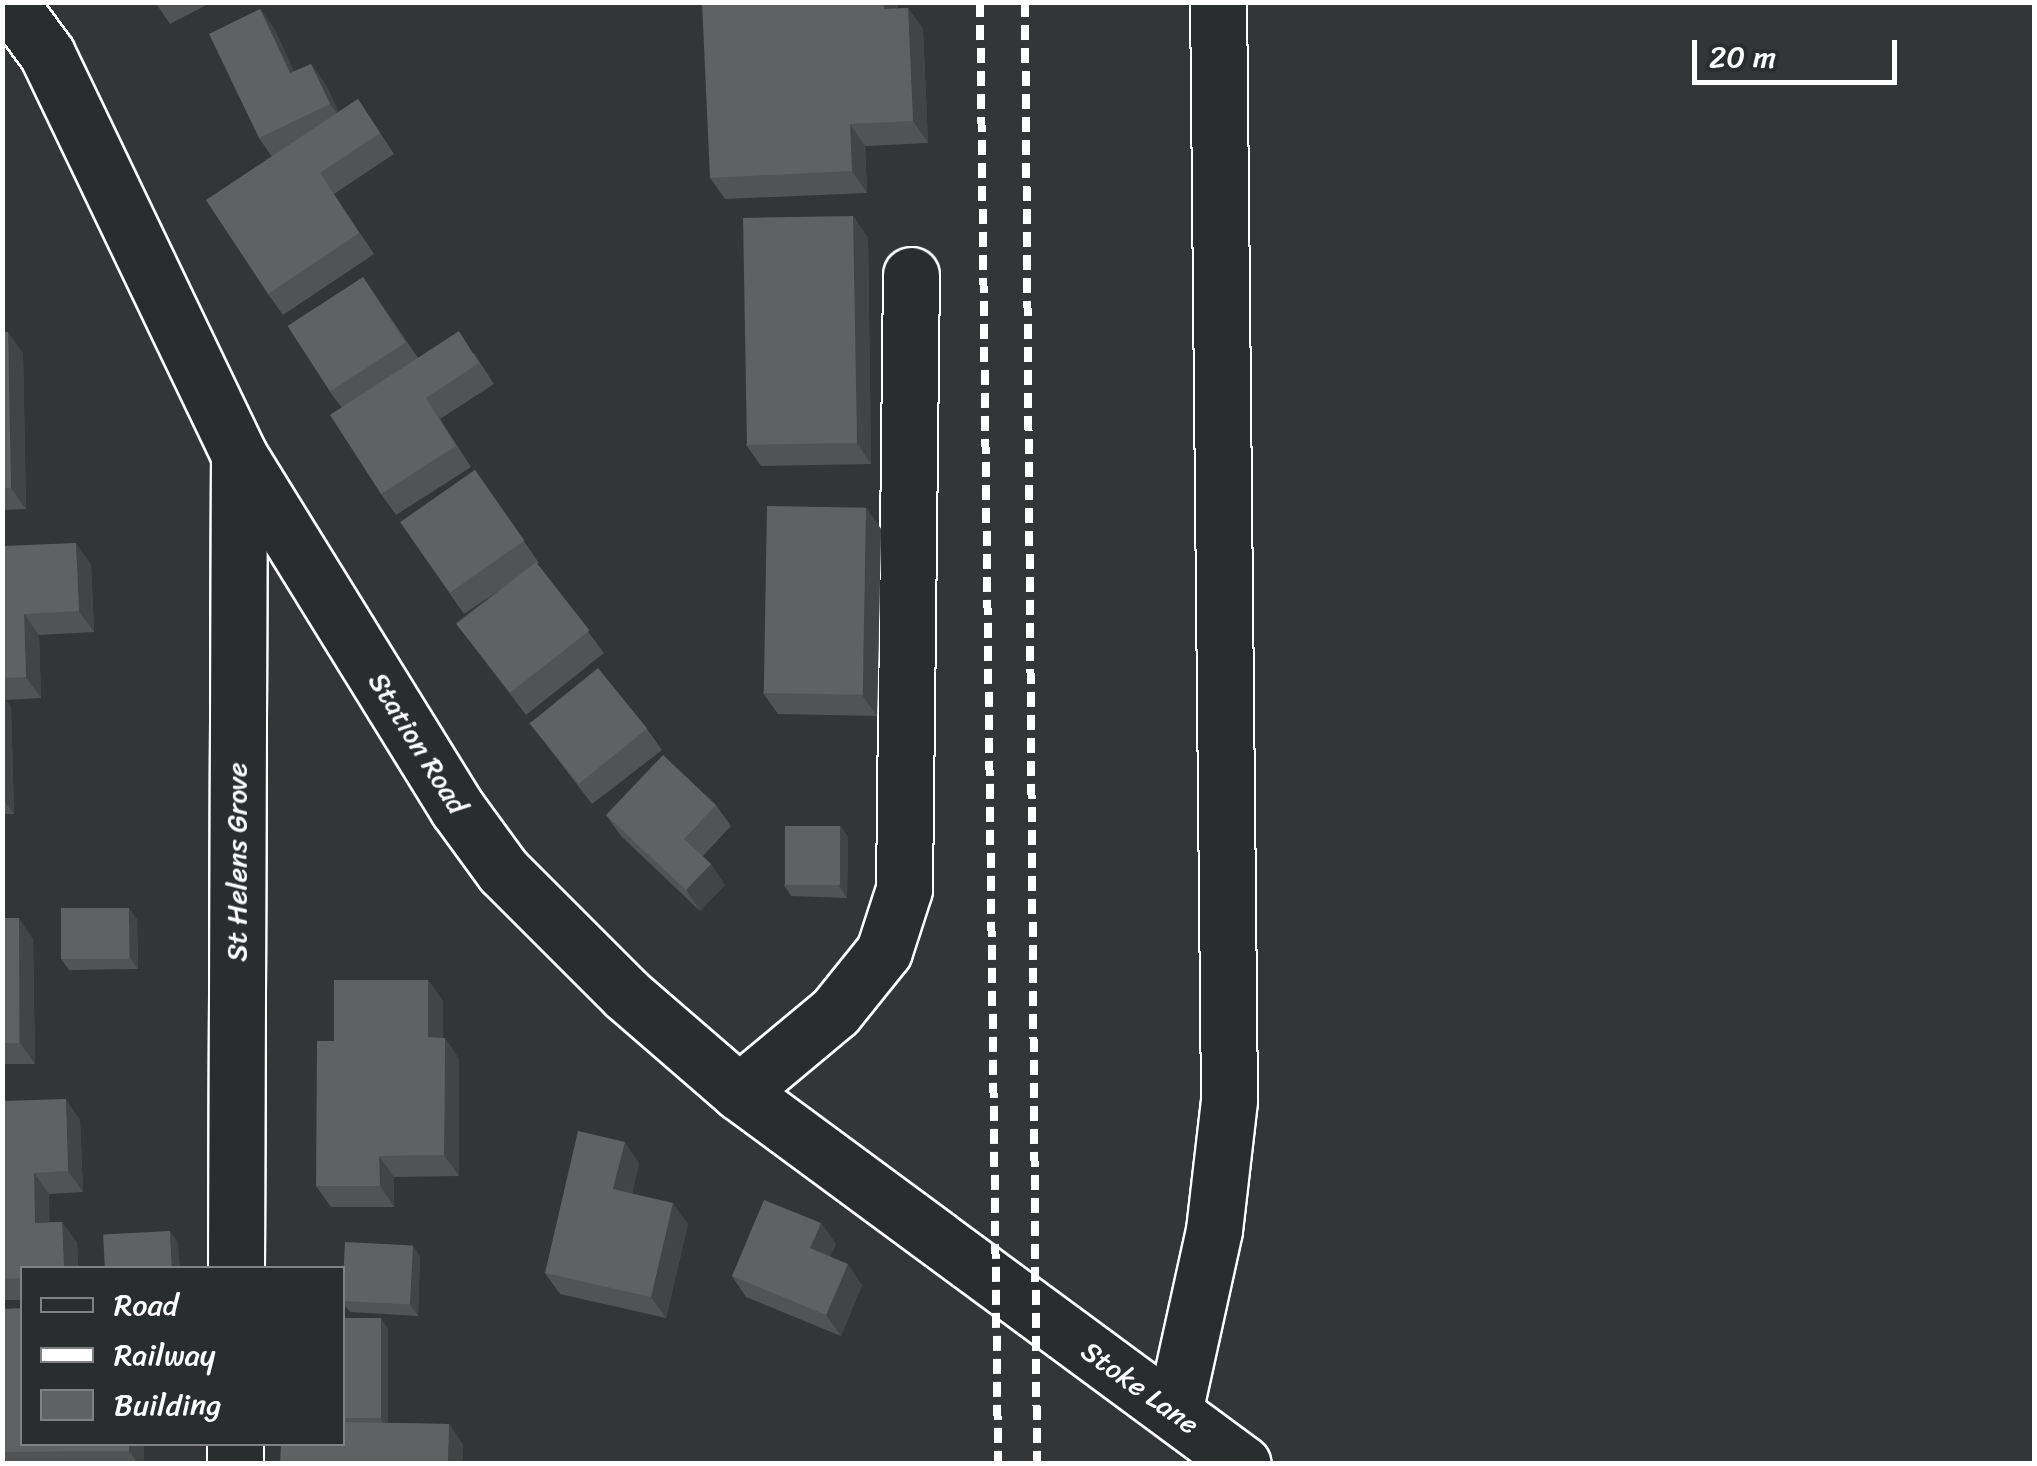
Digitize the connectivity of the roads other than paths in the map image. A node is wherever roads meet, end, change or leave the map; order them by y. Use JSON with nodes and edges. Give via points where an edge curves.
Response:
{"nodes":[{"id":1,"x":8,"y":2,"type":"edge"},
{"id":2,"x":1218,"y":2,"type":"edge"},
{"id":3,"x":910,"y":275,"type":"dead end"},
{"id":4,"x":238,"y":455,"type":"junction"},
{"id":5,"x":739,"y":1092,"type":"junction"},
{"id":6,"x":236,"y":1266,"type":"edge"},
{"id":7,"x":1038,"y":1314,"type":"joint"},
{"id":8,"x":1174,"y":1412,"type":"junction"},
{"id":9,"x":1243,"y":1464,"type":"edge"}],
"edges":[{"from":1,"to":4,"type":"street","name":"Station Road","via":[[47,54]]},
{"from":2,"to":8,"type":"street","via":[[1228,1100],[1214,1230]]},
{"from":3,"to":5,"type":"street","via":[[904,888],[884,951],[835,1012]]},
{"from":4,"to":5,"type":"street","name":"Station Road","via":[[503,871],[627,994]]},
{"from":4,"to":6,"type":"street","name":"St Helens Grove"},
{"from":5,"to":7,"type":"street","name":"Station Road"},
{"from":7,"to":8,"type":"street","name":"Stoke Lane"},
{"from":8,"to":9,"type":"street","name":"Stoke Lane"}]}
